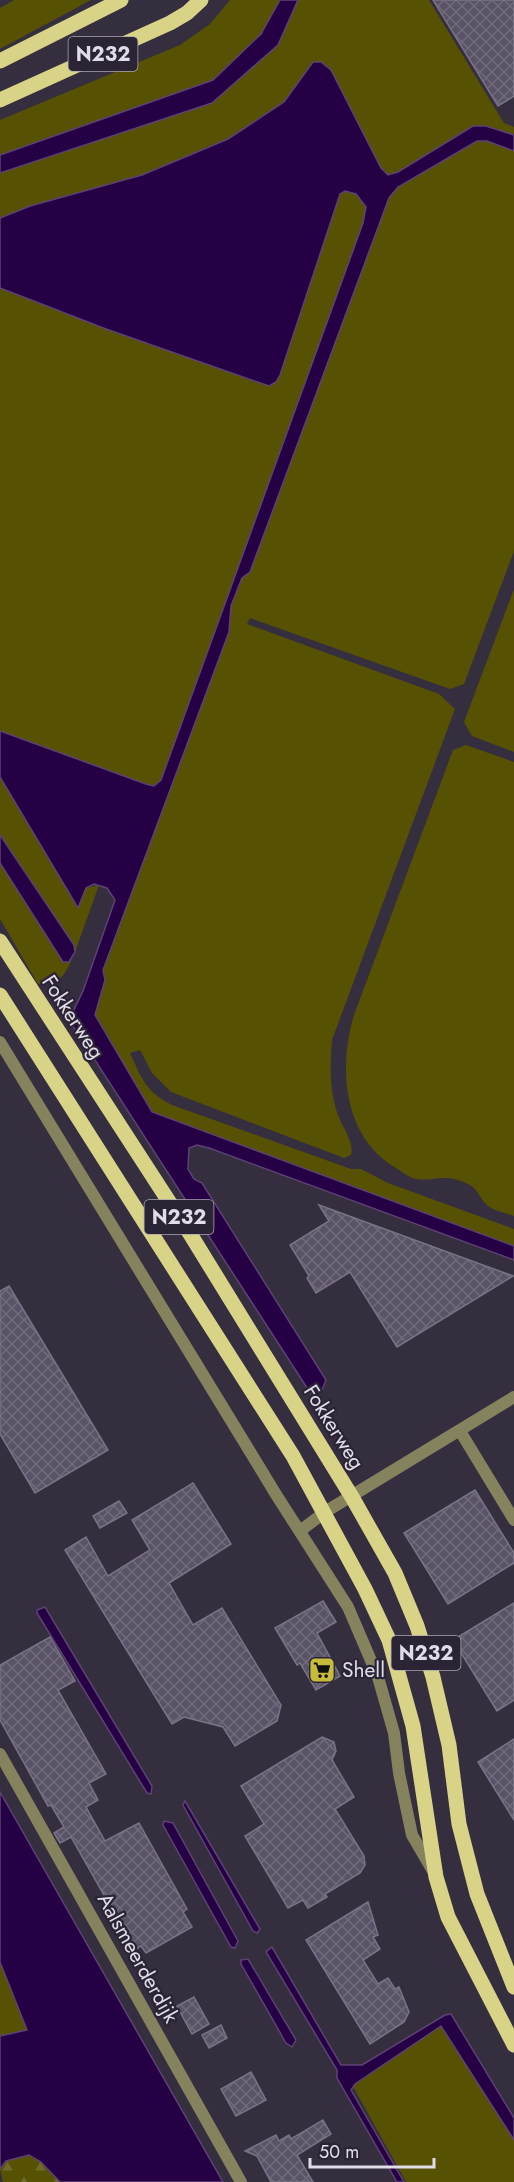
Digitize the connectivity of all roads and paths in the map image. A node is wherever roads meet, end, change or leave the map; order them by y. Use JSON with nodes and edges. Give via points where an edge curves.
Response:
{"nodes":[{"id":1,"x":121,"y":0,"type":"edge"},
{"id":2,"x":201,"y":0,"type":"edge"},
{"id":3,"x":0,"y":61,"type":"edge"},
{"id":4,"x":0,"y":100,"type":"edge"},
{"id":5,"x":0,"y":941,"type":"edge"},
{"id":6,"x":0,"y":995,"type":"edge"},
{"id":7,"x":0,"y":1042,"type":"edge"},
{"id":8,"x":514,"y":1397,"type":"edge"},
{"id":9,"x":460,"y":1431,"type":"junction"},
{"id":10,"x":352,"y":1497,"type":"junction"},
{"id":11,"x":325,"y":1512,"type":"junction"},
{"id":12,"x":514,"y":1520,"type":"edge"},
{"id":13,"x":300,"y":1531,"type":"junction"},
{"id":14,"x":0,"y":1754,"type":"edge"},
{"id":15,"x":436,"y":1878,"type":"junction"},
{"id":16,"x":514,"y":1987,"type":"edge"},
{"id":17,"x":514,"y":2045,"type":"edge"},
{"id":18,"x":241,"y":2182,"type":"edge"}],
"edges":[{"from":1,"to":3,"type":"main road","number":"N232"},
{"from":2,"to":4,"type":"main road","number":"N232","via":[[170,23]]},
{"from":5,"to":10,"type":"main road","name":"Fokkerweg","number":"N232","via":[[198,1247]]},
{"from":6,"to":11,"type":"main road","number":"N232"},
{"from":7,"to":13,"type":"street"},
{"from":8,"to":9,"type":"street"},
{"from":9,"to":10,"type":"street"},
{"from":9,"to":12,"type":"street"},
{"from":10,"to":11,"type":"street"},
{"from":10,"to":16,"type":"main road","name":"Fokkerweg","number":"N232","via":[[395,1573],[417,1626],[449,1745],[459,1824],[477,1894]]},
{"from":11,"to":13,"type":"street"},
{"from":11,"to":15,"type":"main road","number":"N232","via":[[388,1640],[413,1726]]},
{"from":13,"to":15,"type":"street","via":[[348,1607],[378,1677],[394,1732],[412,1835]]},
{"from":14,"to":18,"type":"street","name":"Aalsmeerderdijk"},
{"from":15,"to":17,"type":"main road","number":"N232","via":[[448,1917]]}]}
